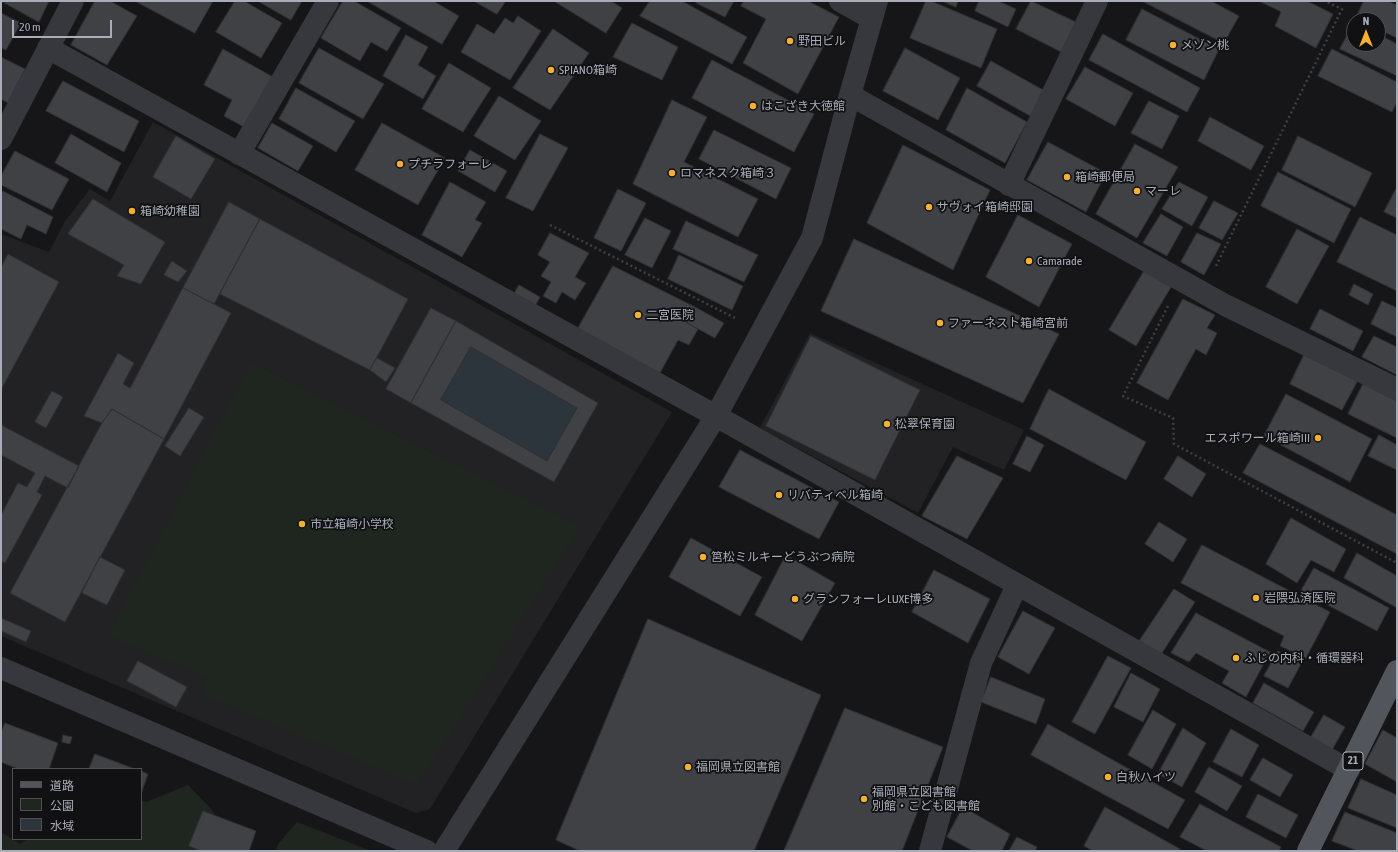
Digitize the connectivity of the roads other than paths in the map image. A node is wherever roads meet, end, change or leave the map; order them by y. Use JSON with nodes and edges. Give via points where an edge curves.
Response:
{"nodes":[{"id":1,"x":73,"y":1,"type":"edge"},
{"id":2,"x":328,"y":1,"type":"edge"},
{"id":3,"x":840,"y":1,"type":"edge"},
{"id":4,"x":1097,"y":1,"type":"edge"},
{"id":5,"x":874,"y":10,"type":"edge"},
{"id":6,"x":48,"y":48,"type":"junction"},
{"id":7,"x":850,"y":95,"type":"junction"},
{"id":8,"x":6,"y":116,"type":"edge"},
{"id":9,"x":1,"y":139,"type":"edge"},
{"id":10,"x":239,"y":154,"type":"junction"},
{"id":11,"x":1009,"y":185,"type":"junction"},
{"id":12,"x":1397,"y":389,"type":"edge"},
{"id":13,"x":716,"y":416,"type":"junction"},
{"id":14,"x":1017,"y":585,"type":"junction"},
{"id":15,"x":1,"y":668,"type":"edge"},
{"id":16,"x":1394,"y":684,"type":"edge"},
{"id":17,"x":1349,"y":770,"type":"junction"},
{"id":18,"x":427,"y":851,"type":"edge"},
{"id":19,"x":444,"y":851,"type":"edge"},
{"id":20,"x":930,"y":851,"type":"edge"},
{"id":21,"x":1308,"y":851,"type":"edge"}],
"edges":[{"from":1,"to":6,"type":"street"},
{"from":2,"to":10,"type":"street"},
{"from":3,"to":5,"type":"street"},
{"from":4,"to":11,"type":"street"},
{"from":5,"to":7,"type":"street"},
{"from":6,"to":8,"type":"street"},
{"from":6,"to":10,"type":"street"},
{"from":7,"to":11,"type":"street"},
{"from":7,"to":13,"type":"street","via":[[812,238]]},
{"from":8,"to":9,"type":"street"},
{"from":10,"to":13,"type":"street"},
{"from":11,"to":12,"type":"street","via":[[1224,305]]},
{"from":13,"to":14,"type":"street"},
{"from":13,"to":19,"type":"street"},
{"from":14,"to":17,"type":"street"},
{"from":14,"to":20,"type":"street","via":[[981,663]]},
{"from":15,"to":18,"type":"street"},
{"from":16,"to":17,"type":"main road","number":"21"},
{"from":17,"to":21,"type":"main road","number":"21"}]}
